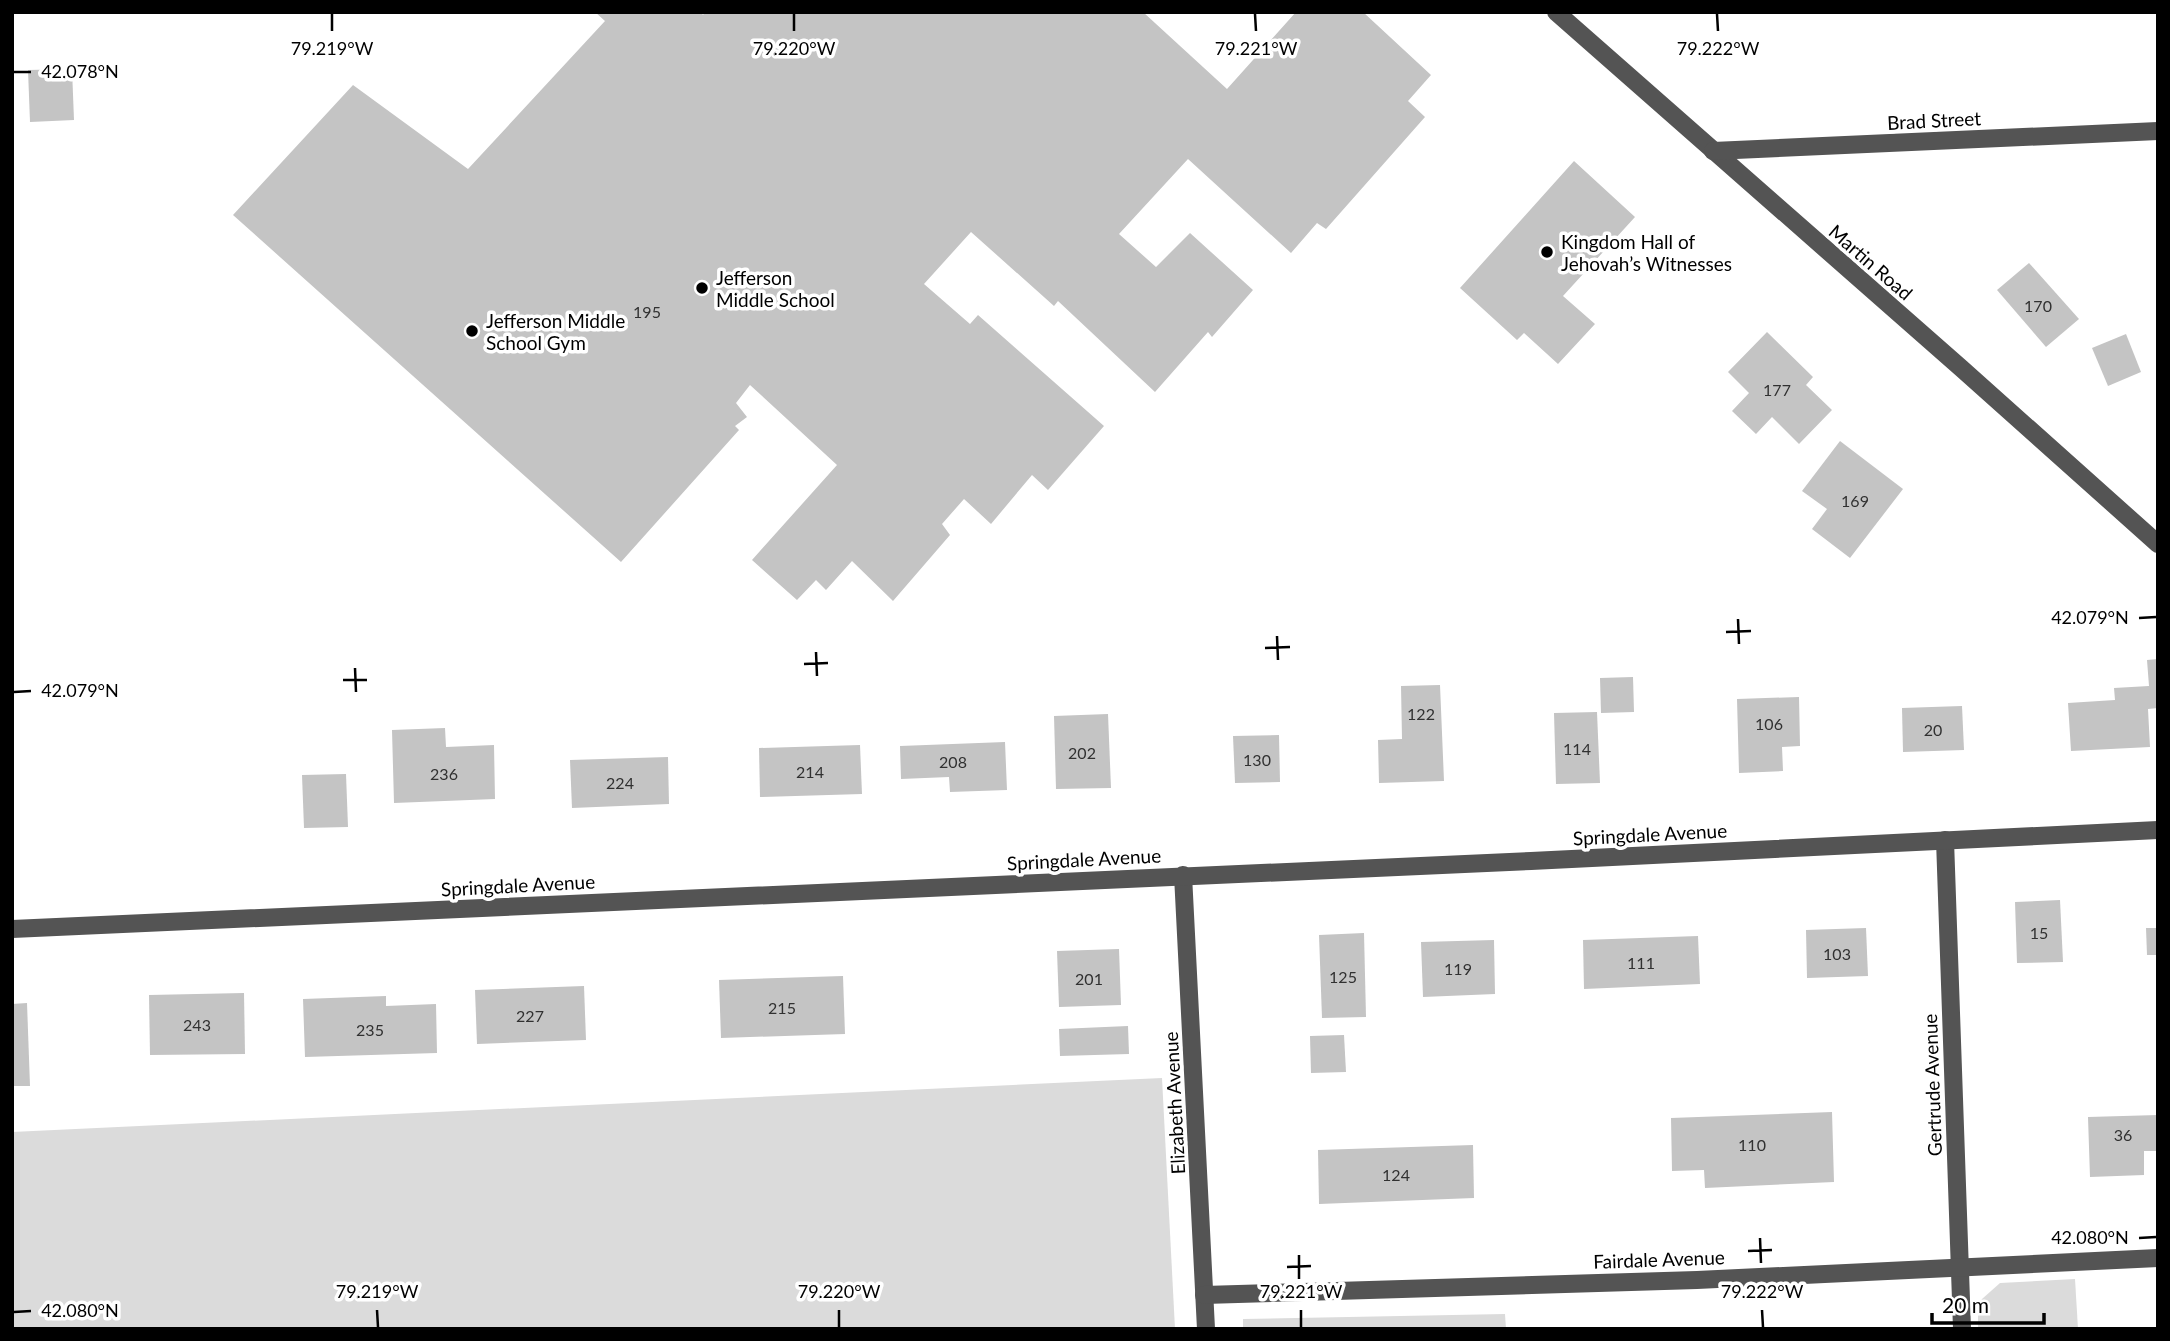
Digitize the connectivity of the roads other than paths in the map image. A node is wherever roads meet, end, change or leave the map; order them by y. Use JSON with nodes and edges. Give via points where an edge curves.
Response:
{"nodes":[{"id":1,"x":1556,"y":12,"type":"edge"},
{"id":2,"x":2158,"y":131,"type":"edge"},
{"id":3,"x":1713,"y":151,"type":"junction"},
{"id":4,"x":2158,"y":544,"type":"edge"},
{"id":5,"x":2158,"y":830,"type":"edge"},
{"id":6,"x":1945,"y":840,"type":"junction"},
{"id":7,"x":1183,"y":875,"type":"junction"},
{"id":8,"x":12,"y":929,"type":"edge"},
{"id":9,"x":2158,"y":1258,"type":"edge"},
{"id":10,"x":1959,"y":1267,"type":"junction"},
{"id":11,"x":1204,"y":1295,"type":"junction"},
{"id":12,"x":1206,"y":1329,"type":"edge"},
{"id":13,"x":1962,"y":1329,"type":"edge"}],
"edges":[{"from":1,"to":3,"type":"street","name":"Martin Road"},
{"from":2,"to":3,"type":"street","name":"Brad Street"},
{"from":3,"to":4,"type":"street","name":"Martin Road"},
{"from":5,"to":6,"type":"street","name":"Springdale Avenue"},
{"from":6,"to":7,"type":"street","name":"Springdale Avenue"},
{"from":6,"to":10,"type":"street","name":"Gertrude Avenue"},
{"from":7,"to":8,"type":"street","name":"Springdale Avenue"},
{"from":7,"to":11,"type":"street","name":"Elizabeth Avenue"},
{"from":9,"to":10,"type":"street","name":"Fairdale Avenue"},
{"from":10,"to":11,"type":"street","name":"Fairdale Avenue"},
{"from":10,"to":13,"type":"street","name":"Gertrude Avenue"},
{"from":11,"to":12,"type":"street","name":"Elizabeth Avenue"}]}
